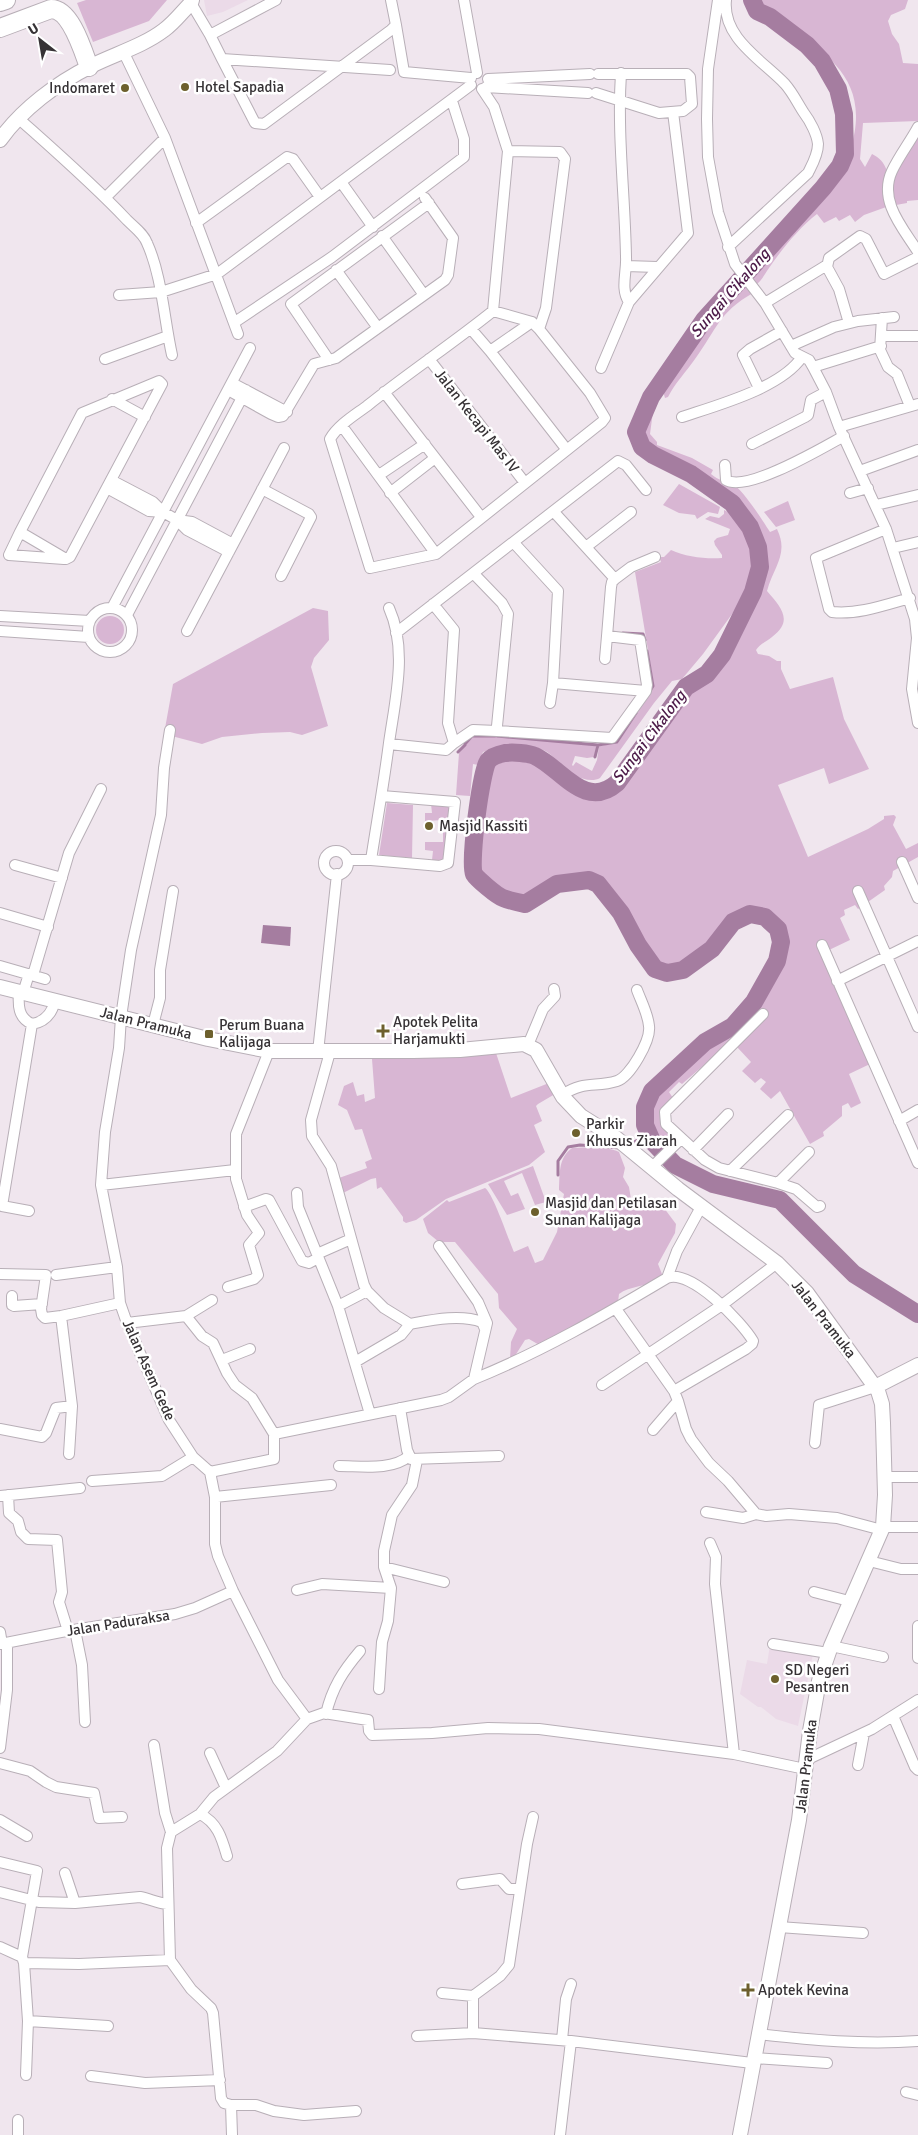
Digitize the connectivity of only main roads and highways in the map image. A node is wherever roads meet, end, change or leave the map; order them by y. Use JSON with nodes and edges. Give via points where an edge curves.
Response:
{"nodes":[{"id":1,"x":6,"y":0,"type":"edge"},
{"id":2,"x":48,"y":0,"type":"edge"},
{"id":3,"x":0,"y":2,"type":"edge"},
{"id":4,"x":0,"y":17,"type":"edge"},
{"id":5,"x":0,"y":28,"type":"edge"},
{"id":6,"x":89,"y":67,"type":"road end"}],
"edges":[{"from":1,"to":3,"type":"highway"},
{"from":2,"to":4,"type":"highway"},
{"from":5,"to":6,"type":"highway","via":[[58,10],[74,30]]}]}
